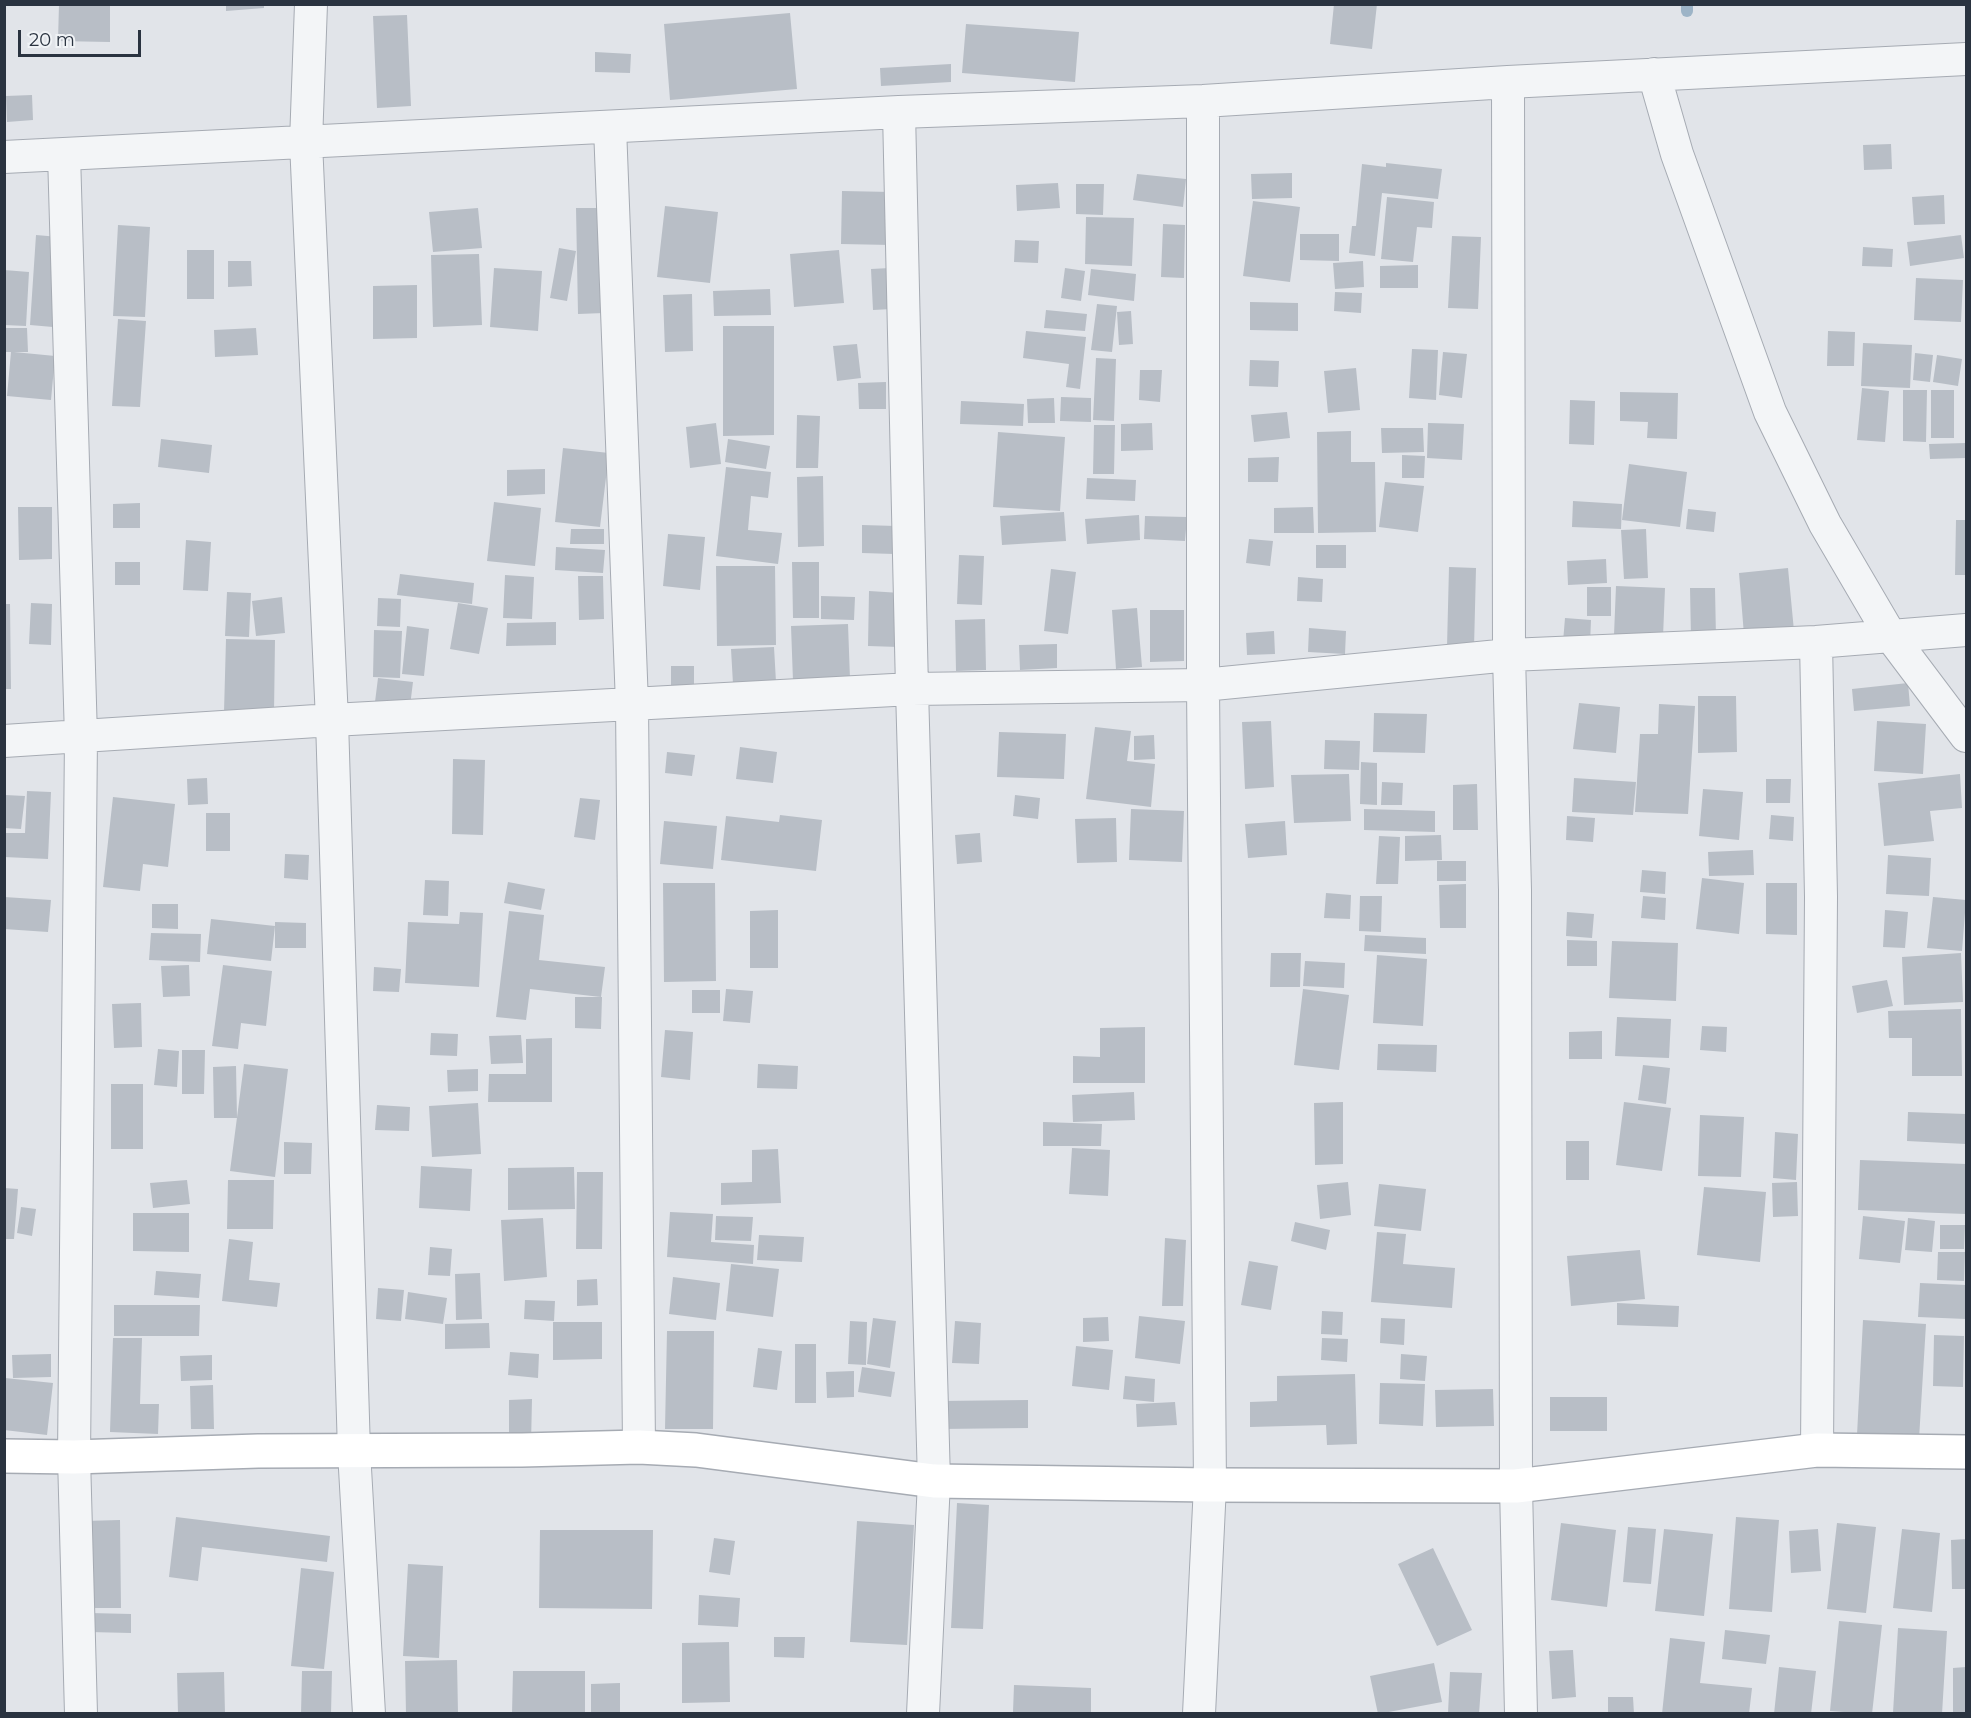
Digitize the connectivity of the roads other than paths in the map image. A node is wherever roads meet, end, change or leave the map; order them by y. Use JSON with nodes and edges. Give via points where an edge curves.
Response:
{"nodes":[{"id":1,"x":311,"y":4,"type":"edge"},
{"id":2,"x":1966,"y":59,"type":"edge"},
{"id":3,"x":1653,"y":74,"type":"junction"},
{"id":4,"x":1508,"y":82,"type":"junction"},
{"id":5,"x":1203,"y":101,"type":"junction"},
{"id":6,"x":899,"y":112,"type":"junction"},
{"id":7,"x":610,"y":127,"type":"junction"},
{"id":8,"x":306,"y":142,"type":"junction"},
{"id":9,"x":64,"y":154,"type":"junction"},
{"id":10,"x":4,"y":157,"type":"edge"},
{"id":11,"x":1966,"y":630,"type":"edge"},
{"id":12,"x":1890,"y":635,"type":"junction"},
{"id":13,"x":1816,"y":642,"type":"junction"},
{"id":14,"x":1509,"y":655,"type":"junction"},
{"id":15,"x":1203,"y":685,"type":"junction"},
{"id":16,"x":912,"y":689,"type":"junction"},
{"id":17,"x":632,"y":704,"type":"junction"},
{"id":18,"x":332,"y":720,"type":"junction"},
{"id":19,"x":1966,"y":736,"type":"edge"},
{"id":20,"x":81,"y":737,"type":"junction"},
{"id":21,"x":4,"y":741,"type":"edge"},
{"id":22,"x":639,"y":1447,"type":"junction"},
{"id":23,"x":1817,"y":1450,"type":"junction"},
{"id":24,"x":354,"y":1451,"type":"junction"},
{"id":25,"x":1966,"y":1452,"type":"edge"},
{"id":26,"x":4,"y":1456,"type":"edge"},
{"id":27,"x":74,"y":1457,"type":"junction"},
{"id":28,"x":934,"y":1480,"type":"junction"},
{"id":29,"x":1210,"y":1485,"type":"junction"},
{"id":30,"x":1516,"y":1486,"type":"junction"},
{"id":31,"x":81,"y":1713,"type":"edge"},
{"id":32,"x":369,"y":1713,"type":"edge"},
{"id":33,"x":923,"y":1713,"type":"edge"},
{"id":34,"x":1199,"y":1713,"type":"edge"},
{"id":35,"x":1521,"y":1713,"type":"edge"}],
"edges":[{"from":1,"to":8,"type":"street"},
{"from":2,"to":3,"type":"street"},
{"from":3,"to":4,"type":"street"},
{"from":3,"to":12,"type":"street","via":[[1770,412],[1825,524]]},
{"from":4,"to":5,"type":"street"},
{"from":4,"to":14,"type":"street"},
{"from":5,"to":6,"type":"street"},
{"from":5,"to":15,"type":"street"},
{"from":6,"to":7,"type":"street"},
{"from":6,"to":16,"type":"street"},
{"from":7,"to":8,"type":"street"},
{"from":7,"to":17,"type":"street"},
{"from":8,"to":9,"type":"street"},
{"from":8,"to":18,"type":"street"},
{"from":9,"to":10,"type":"street"},
{"from":9,"to":20,"type":"street"},
{"from":11,"to":12,"type":"street"},
{"from":12,"to":13,"type":"street"},
{"from":12,"to":19,"type":"street"},
{"from":13,"to":14,"type":"street"},
{"from":13,"to":23,"type":"street","via":[[1821,897]]},
{"from":14,"to":15,"type":"street"},
{"from":14,"to":30,"type":"street","via":[[1515,890]]},
{"from":15,"to":16,"type":"street"},
{"from":15,"to":29,"type":"street"},
{"from":16,"to":17,"type":"street"},
{"from":16,"to":28,"type":"street"},
{"from":17,"to":18,"type":"street"},
{"from":17,"to":22,"type":"street"},
{"from":18,"to":20,"type":"street"},
{"from":18,"to":24,"type":"street"},
{"from":20,"to":21,"type":"street"},
{"from":20,"to":27,"type":"street"},
{"from":22,"to":24,"type":"main road"},
{"from":22,"to":28,"type":"main road","via":[[696,1450]]},
{"from":23,"to":25,"type":"main road"},
{"from":23,"to":30,"type":"main road"},
{"from":24,"to":27,"type":"main road"},
{"from":24,"to":32,"type":"street"},
{"from":26,"to":27,"type":"main road"},
{"from":27,"to":31,"type":"street"},
{"from":28,"to":29,"type":"main road"},
{"from":28,"to":33,"type":"street"},
{"from":29,"to":30,"type":"main road"},
{"from":29,"to":34,"type":"street"},
{"from":30,"to":35,"type":"street"}]}
